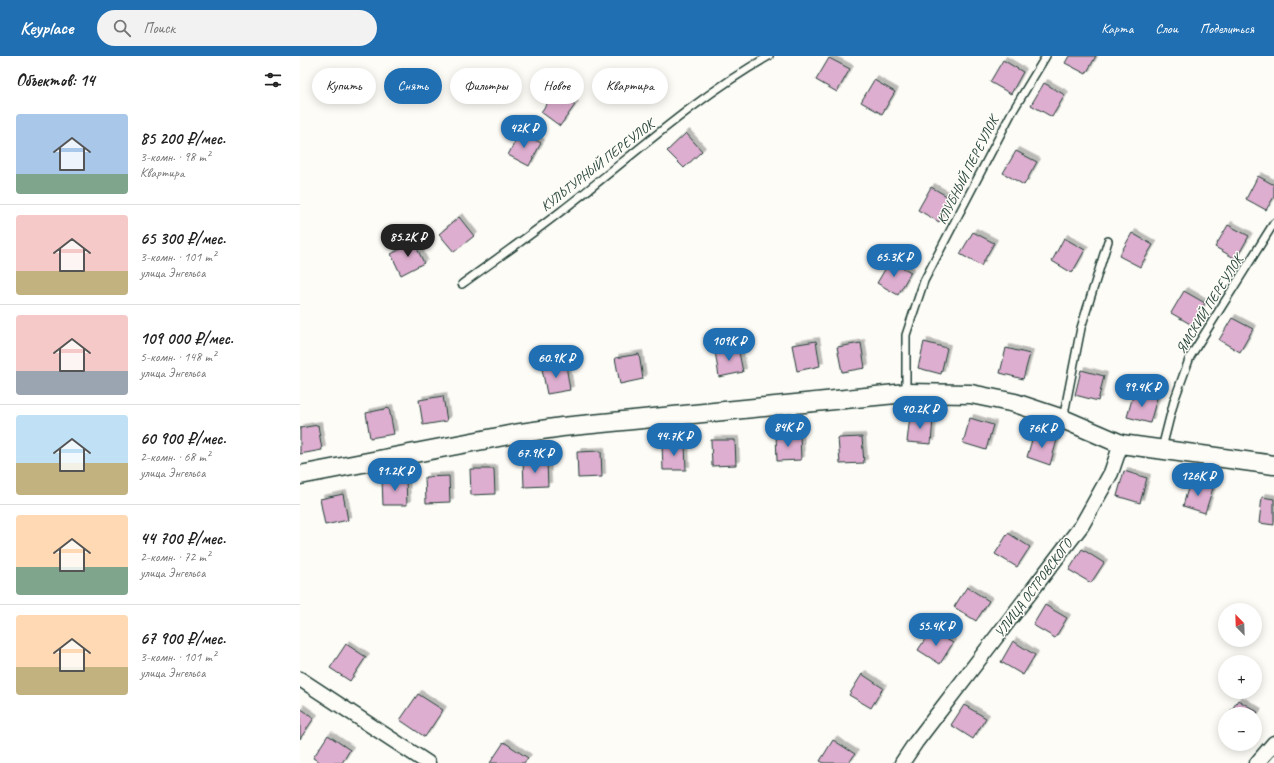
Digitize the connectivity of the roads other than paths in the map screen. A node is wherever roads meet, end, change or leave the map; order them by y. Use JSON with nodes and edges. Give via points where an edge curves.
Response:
{"nodes":[{"id":1,"x":769,"y":56,"type":"edge"},
{"id":2,"x":1046,"y":56,"type":"edge"},
{"id":3,"x":1274,"y":223,"type":"edge"},
{"id":4,"x":1108,"y":241,"type":"dead end"},
{"id":5,"x":462,"y":284,"type":"dead end"},
{"id":6,"x":906,"y":393,"type":"junction"},
{"id":7,"x":1063,"y":419,"type":"junction"},
{"id":8,"x":1121,"y":444,"type":"junction"},
{"id":9,"x":1162,"y":448,"type":"junction"},
{"id":10,"x":1274,"y":465,"type":"edge"},
{"id":11,"x":300,"y":475,"type":"edge"},
{"id":12,"x":300,"y":679,"type":"edge"},
{"id":13,"x":1274,"y":743,"type":"edge"},
{"id":14,"x":428,"y":763,"type":"edge"},
{"id":15,"x":902,"y":763,"type":"edge"},
{"id":16,"x":1257,"y":763,"type":"edge"}],
"edges":[{"from":1,"to":5,"type":"lane","name":"КУЛЬТУРНЫЙ ПЕРЕУЛОК","via":[[738,74],[700,102],[560,212]]},
{"from":2,"to":6,"type":"lane","name":"КЛУБНЫЙ ПЕРЕУЛОК","via":[[1011,114],[924,281],[906,335]]},
{"from":3,"to":9,"type":"lane","name":"ЯМСКИЙ ПЕРЕУЛОК","via":[[1190,357],[1174,401]]},
{"from":4,"to":7,"type":"lane","via":[[1082,328]]},
{"from":6,"to":7,"type":"street","via":[[971,394]]},
{"from":6,"to":11,"type":"street","via":[[562,427]]},
{"from":7,"to":8,"type":"street"},
{"from":8,"to":9,"type":"street"},
{"from":8,"to":15,"type":"street","name":"УЛИЦА ОСТРОВСКОГО","via":[[1111,473],[1082,525]]},
{"from":9,"to":10,"type":"street"},
{"from":12,"to":14,"type":"street"},
{"from":13,"to":16,"type":"street"}]}
